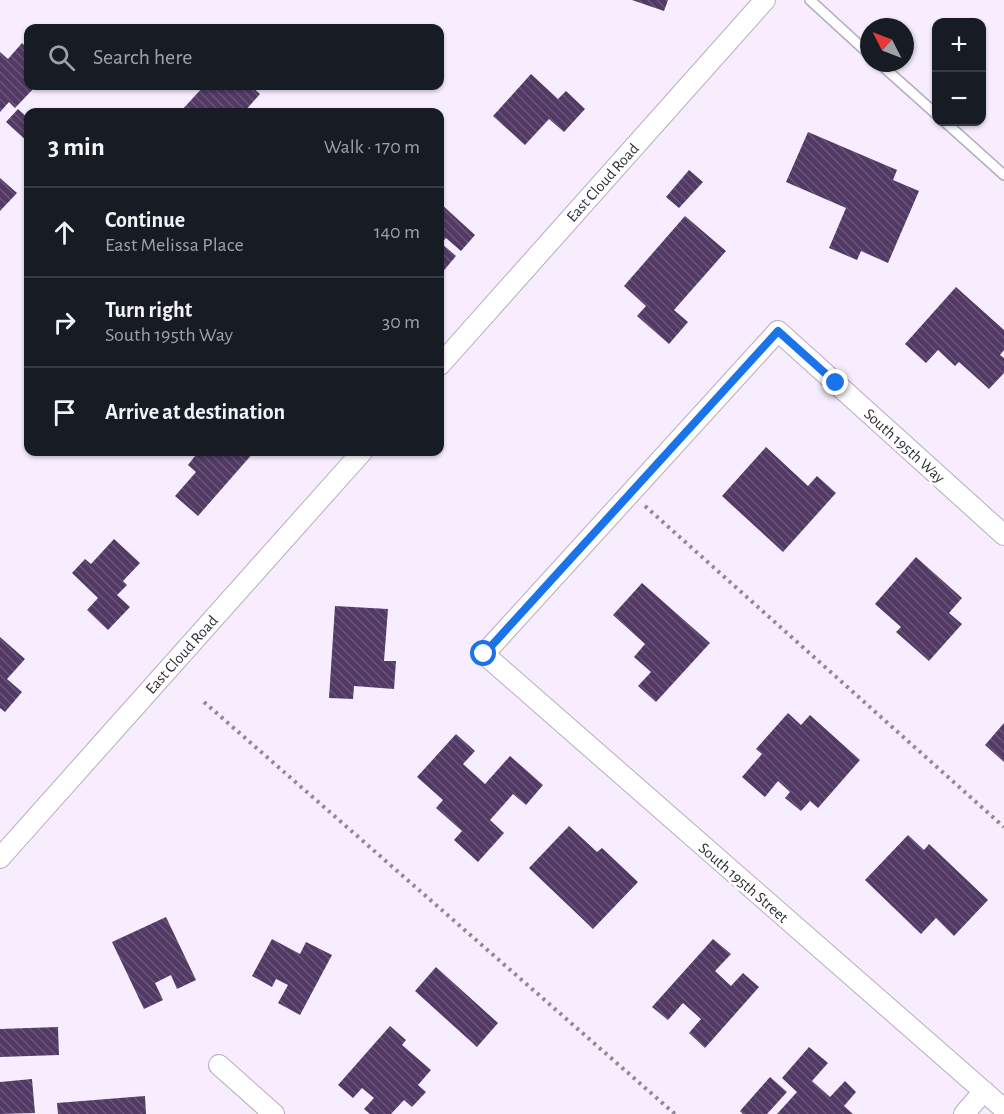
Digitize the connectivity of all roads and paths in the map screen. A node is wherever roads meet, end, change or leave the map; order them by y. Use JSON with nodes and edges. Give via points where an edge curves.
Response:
{"nodes":[{"id":1,"x":765,"y":0,"type":"edge"},
{"id":2,"x":810,"y":0,"type":"edge"},
{"id":3,"x":860,"y":46,"type":"edge"},
{"id":4,"x":889,"y":72,"type":"edge"},
{"id":5,"x":932,"y":110,"type":"edge"},
{"id":6,"x":949,"y":126,"type":"edge"},
{"id":7,"x":1004,"y":175,"type":"edge"},
{"id":8,"x":444,"y":361,"type":"edge"},
{"id":9,"x":358,"y":456,"type":"edge"},
{"id":10,"x":631,"y":494,"type":"junction"},
{"id":11,"x":1004,"y":535,"type":"edge"},
{"id":12,"x":204,"y":702,"type":"dead end"},
{"id":13,"x":1004,"y":827,"type":"edge"},
{"id":14,"x":0,"y":858,"type":"edge"},
{"id":15,"x":219,"y":1065,"type":"dead end"},
{"id":16,"x":984,"y":1091,"type":"junction"},
{"id":17,"x":1004,"y":1109,"type":"edge"},
{"id":18,"x":274,"y":1114,"type":"edge"},
{"id":19,"x":675,"y":1114,"type":"edge"},
{"id":20,"x":964,"y":1114,"type":"edge"}],
"edges":[{"from":1,"to":8,"type":"street","name":"East Cloud Road"},
{"from":2,"to":3,"type":"lane"},
{"from":4,"to":5,"type":"lane"},
{"from":6,"to":7,"type":"lane"},
{"from":9,"to":14,"type":"street","name":"East Cloud Road"},
{"from":10,"to":11,"type":"street","name":"South 195th Way","via":[[778,331]]},
{"from":10,"to":13,"type":"path"},
{"from":10,"to":16,"type":"street","name":"South 195th Street","via":[[484,654]]},
{"from":12,"to":19,"type":"path"},
{"from":15,"to":18,"type":"street"},
{"from":16,"to":17,"type":"street","name":"South 195th Street"},
{"from":16,"to":20,"type":"street"}]}
